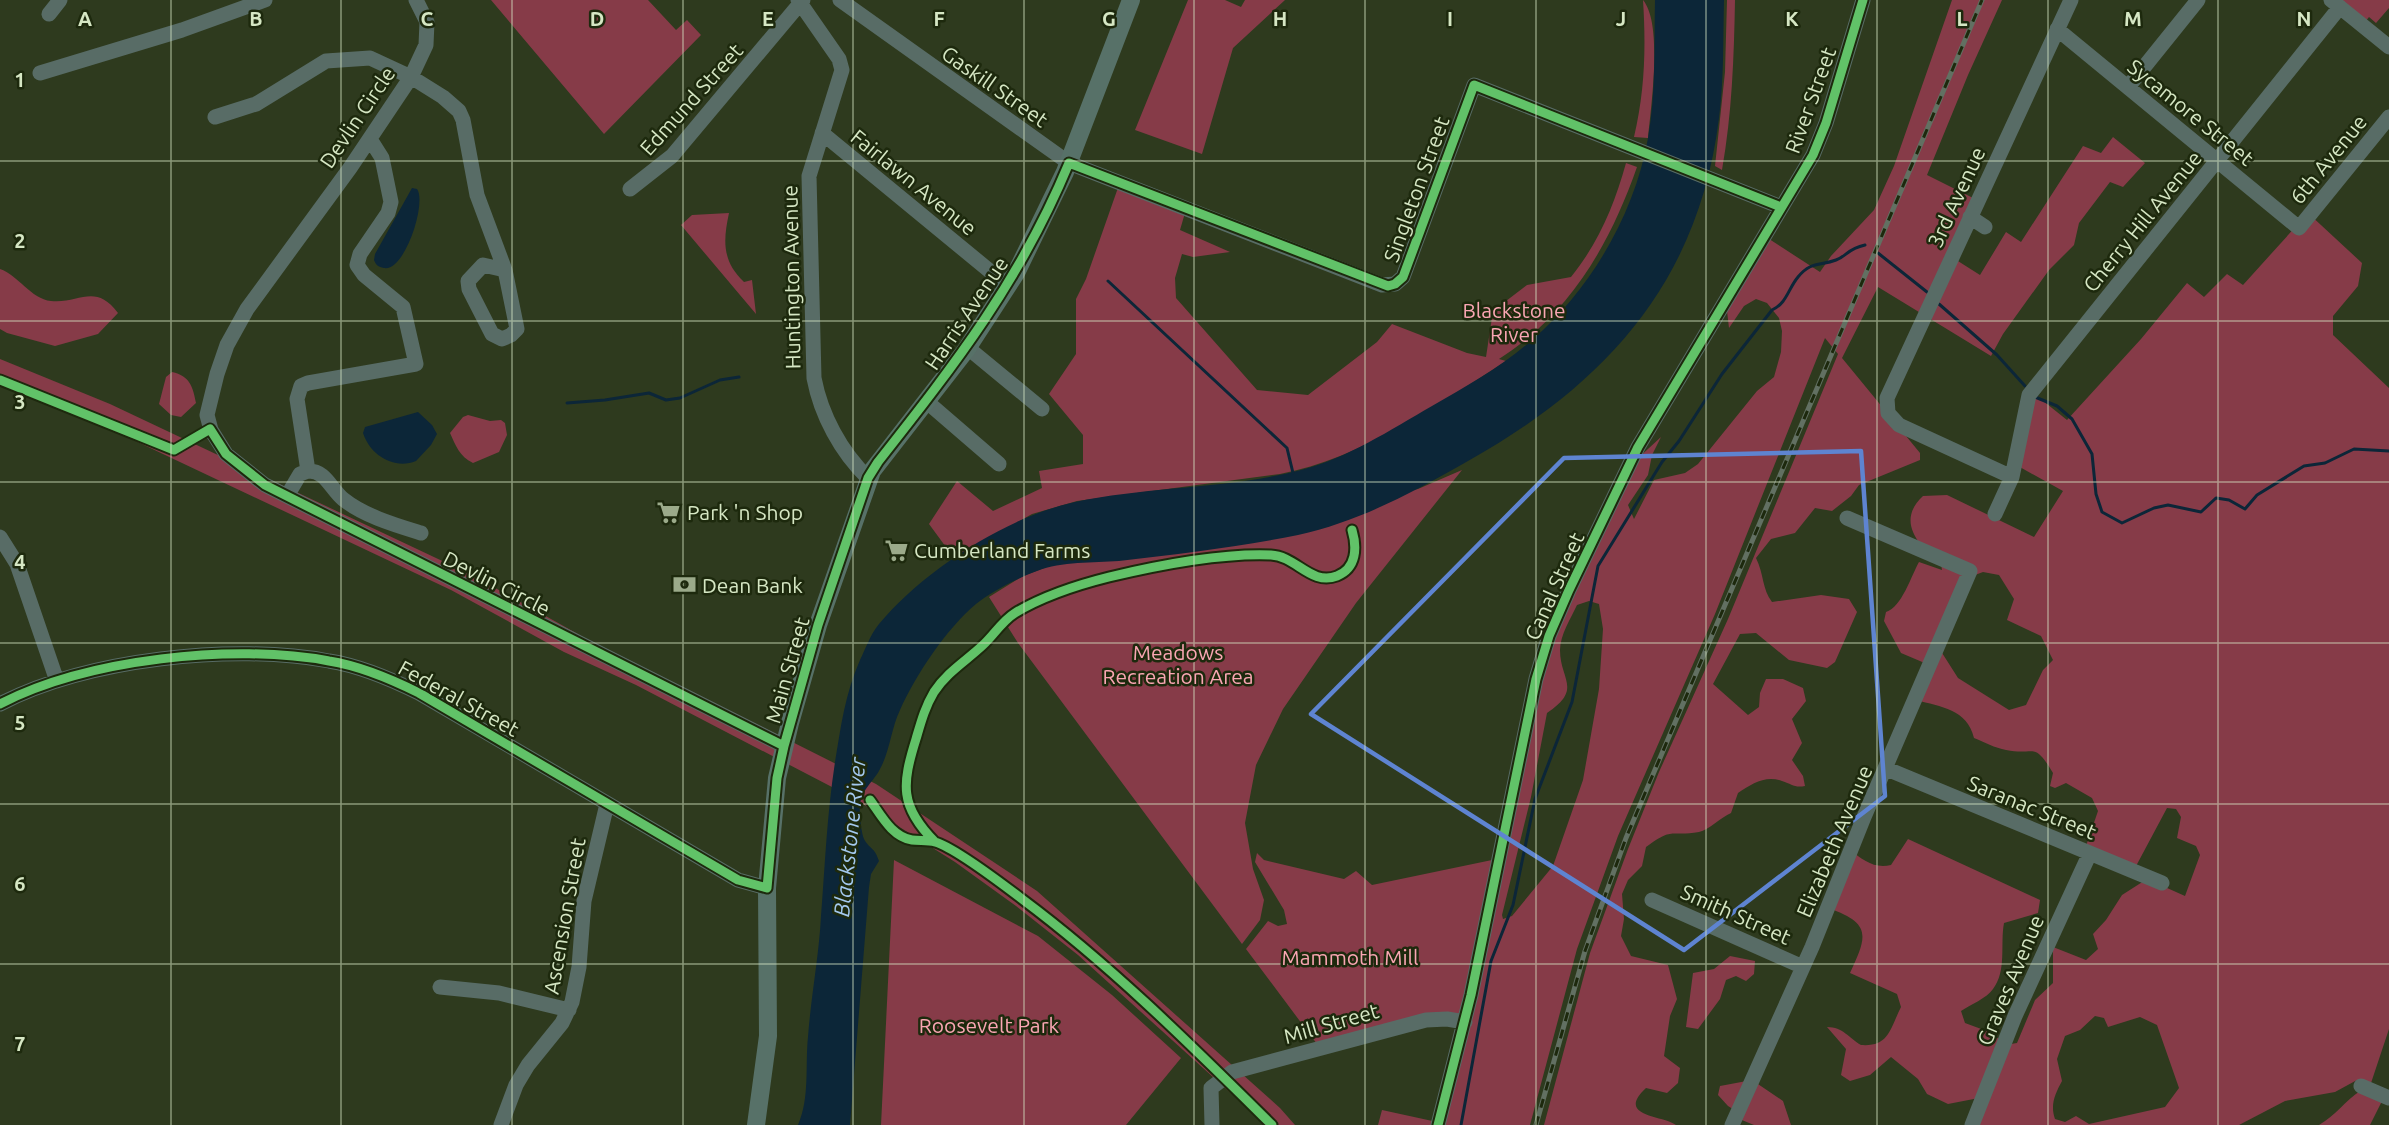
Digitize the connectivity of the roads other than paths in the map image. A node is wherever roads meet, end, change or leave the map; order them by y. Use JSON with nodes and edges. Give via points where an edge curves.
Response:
{"nodes":[{"id":1,"x":60,"y":0,"type":"edge"},
{"id":2,"x":265,"y":0,"type":"edge"},
{"id":3,"x":416,"y":0,"type":"edge"},
{"id":4,"x":840,"y":0,"type":"edge"},
{"id":5,"x":1131,"y":0,"type":"edge"},
{"id":6,"x":1863,"y":0,"type":"edge"},
{"id":7,"x":2071,"y":0,"type":"edge"},
{"id":8,"x":2198,"y":0,"type":"edge"},
{"id":9,"x":801,"y":1,"type":"edge"},
{"id":10,"x":2335,"y":4,"type":"edge"},
{"id":11,"x":49,"y":14,"type":"dead end"},
{"id":12,"x":2057,"y":29,"type":"junction"},
{"id":13,"x":2389,"y":47,"type":"edge"},
{"id":14,"x":40,"y":73,"type":"dead end"},
{"id":15,"x":411,"y":77,"type":"junction"},
{"id":16,"x":2128,"y":87,"type":"junction"},
{"id":17,"x":215,"y":117,"type":"dead end"},
{"id":18,"x":2389,"y":117,"type":"edge"},
{"id":19,"x":822,"y":133,"type":"junction"},
{"id":20,"x":370,"y":139,"type":"junction"},
{"id":21,"x":2217,"y":160,"type":"junction"},
{"id":22,"x":1069,"y":163,"type":"junction"},
{"id":23,"x":630,"y":189,"type":"dead end"},
{"id":24,"x":1781,"y":207,"type":"junction"},
{"id":25,"x":1970,"y":217,"type":"junction"},
{"id":26,"x":1985,"y":227,"type":"dead end"},
{"id":27,"x":2299,"y":228,"type":"joint"},
{"id":28,"x":505,"y":270,"type":"junction"},
{"id":29,"x":1008,"y":286,"type":"junction"},
{"id":30,"x":968,"y":348,"type":"junction"},
{"id":31,"x":926,"y":401,"type":"junction"},
{"id":32,"x":1042,"y":409,"type":"dead end"},
{"id":33,"x":999,"y":464,"type":"dead end"},
{"id":34,"x":308,"y":471,"type":"junction"},
{"id":35,"x":870,"y":474,"type":"junction"},
{"id":36,"x":2012,"y":477,"type":"junction"},
{"id":37,"x":287,"y":496,"type":"junction"},
{"id":38,"x":1995,"y":514,"type":"dead end"},
{"id":39,"x":1847,"y":518,"type":"dead end"},
{"id":40,"x":421,"y":533,"type":"dead end"},
{"id":41,"x":0,"y":537,"type":"edge"},
{"id":42,"x":57,"y":681,"type":"junction"},
{"id":43,"x":0,"y":704,"type":"edge"},
{"id":44,"x":784,"y":746,"type":"junction"},
{"id":45,"x":1887,"y":769,"type":"junction"},
{"id":46,"x":607,"y":804,"type":"junction"},
{"id":47,"x":2090,"y":853,"type":"junction"},
{"id":48,"x":2162,"y":883,"type":"dead end"},
{"id":49,"x":767,"y":888,"type":"junction"},
{"id":50,"x":1652,"y":900,"type":"dead end"},
{"id":51,"x":1803,"y":967,"type":"junction"},
{"id":52,"x":440,"y":987,"type":"dead end"},
{"id":53,"x":569,"y":1010,"type":"junction"},
{"id":54,"x":1465,"y":1022,"type":"junction"},
{"id":55,"x":2361,"y":1086,"type":"dead end"},
{"id":56,"x":2389,"y":1098,"type":"edge"},
{"id":57,"x":501,"y":1125,"type":"edge"},
{"id":58,"x":756,"y":1125,"type":"edge"},
{"id":59,"x":1212,"y":1125,"type":"edge"},
{"id":60,"x":1438,"y":1125,"type":"edge"},
{"id":61,"x":1732,"y":1125,"type":"edge"},
{"id":62,"x":1972,"y":1125,"type":"edge"}],
"edges":[{"from":1,"to":11,"type":"street"},
{"from":2,"to":14,"type":"street"},
{"from":3,"to":15,"type":"street","name":"Devlin Circle","via":[[427,22],[426,45]]},
{"from":4,"to":22,"type":"street","name":"Gaskill Street"},
{"from":5,"to":22,"type":"main road","name":"Harris Avenue"},
{"from":6,"to":24,"type":"street","name":"River Street","via":[[1826,123],[1813,155]]},
{"from":7,"to":12,"type":"street","name":"3rd Avenue"},
{"from":8,"to":16,"type":"street"},
{"from":9,"to":19,"type":"street","name":"Huntington Avenue","via":[[841,63]]},
{"from":9,"to":23,"type":"street","name":"Edmund Street","via":[[672,156]]},
{"from":10,"to":13,"type":"street"},
{"from":10,"to":21,"type":"street","name":"Cherry Hill Avenue"},
{"from":12,"to":16,"type":"street","name":"Sycamore Street"},
{"from":12,"to":25,"type":"street","name":"3rd Avenue"},
{"from":15,"to":17,"type":"street","via":[[370,57],[326,61],[256,104]]},
{"from":15,"to":20,"type":"street","name":"Devlin Circle"},
{"from":15,"to":28,"type":"street","via":[[459,111],[477,195]]},
{"from":16,"to":21,"type":"street","name":"Sycamore Street"},
{"from":18,"to":27,"type":"street","name":"6th Avenue"},
{"from":19,"to":29,"type":"street","name":"Fairlawn Avenue"},
{"from":19,"to":35,"type":"street","name":"Huntington Avenue","via":[[809,177],[814,378],[831,429],[852,460]]},
{"from":20,"to":34,"type":"street","via":[[382,158],[391,202],[357,265],[404,307],[416,364],[301,386],[297,399]]},
{"from":20,"to":37,"type":"street","name":"Devlin Circle","via":[[247,309],[227,345],[208,406],[211,430],[226,454],[248,473]]},
{"from":21,"to":27,"type":"street","name":"Sycamore Street"},
{"from":21,"to":36,"type":"street","name":"Cherry Hill Avenue","via":[[2028,395]]},
{"from":22,"to":24,"type":"street","name":"Singleton Street","via":[[1388,286],[1402,277],[1474,85]]},
{"from":22,"to":29,"type":"main road","name":"Harris Avenue"},
{"from":24,"to":54,"type":"street","name":"Canal Street","via":[[1638,447],[1549,636],[1536,679]]},
{"from":25,"to":26,"type":"street"},
{"from":25,"to":36,"type":"street","name":"3rd Avenue","via":[[1887,398],[1888,413],[1899,425]]},
{"from":28,"to":28,"type":"street","via":[[483,265],[468,281],[489,329],[502,339],[517,329]]},
{"from":29,"to":30,"type":"main road","name":"Harris Avenue"},
{"from":30,"to":31,"type":"main road","name":"Harris Avenue"},
{"from":30,"to":32,"type":"street"},
{"from":31,"to":33,"type":"street"},
{"from":31,"to":35,"type":"main road","name":"Harris Avenue"},
{"from":34,"to":37,"type":"street","via":[[296,479]]},
{"from":34,"to":40,"type":"street","via":[[322,474],[339,495],[359,510]]},
{"from":35,"to":44,"type":"main road","name":"Main Street","via":[[818,626]]},
{"from":36,"to":38,"type":"street"},
{"from":37,"to":44,"type":"street","name":"Devlin Circle"},
{"from":39,"to":45,"type":"street","name":"Elizabeth Avenue","via":[[1970,571]]},
{"from":41,"to":42,"type":"street","via":[[17,564]]},
{"from":42,"to":43,"type":"street","name":"Federal Street"},
{"from":42,"to":46,"type":"street","name":"Federal Street","via":[[131,665],[230,654],[331,661],[419,693]]},
{"from":44,"to":49,"type":"main road","name":"Main Street","via":[[777,778]]},
{"from":45,"to":47,"type":"street","name":"Saranac Street"},
{"from":45,"to":51,"type":"street","name":"Elizabeth Avenue"},
{"from":46,"to":49,"type":"street","name":"Federal Street","via":[[738,880]]},
{"from":46,"to":53,"type":"street","name":"Ascension Street","via":[[584,901],[576,989]]},
{"from":47,"to":48,"type":"street","name":"Saranac Street"},
{"from":47,"to":62,"type":"street","name":"Graves Avenue","via":[[2015,1016]]},
{"from":49,"to":58,"type":"main road","name":"Main Street","via":[[768,1036]]},
{"from":50,"to":51,"type":"street","name":"Smith Street"},
{"from":51,"to":61,"type":"street","name":"Elizabeth Avenue"},
{"from":52,"to":53,"type":"street","via":[[499,993]]},
{"from":53,"to":57,"type":"street","name":"Ascension Street","via":[[516,1085]]},
{"from":54,"to":59,"type":"street","name":"Mill Street","via":[[1437,1019],[1408,1023],[1232,1072],[1213,1085],[1209,1093]]},
{"from":54,"to":60,"type":"street","name":"Canal Street"},
{"from":55,"to":56,"type":"street"}]}
